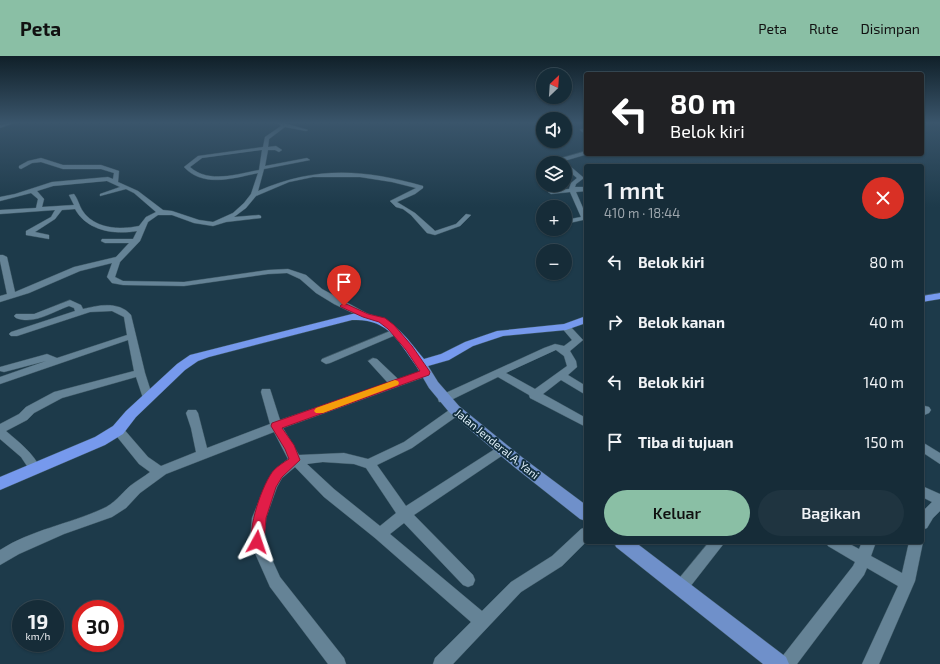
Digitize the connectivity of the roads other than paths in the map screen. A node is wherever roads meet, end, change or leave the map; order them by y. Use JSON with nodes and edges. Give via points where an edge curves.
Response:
{"nodes":[{"id":1,"x":249,"y":150,"type":"edge"},
{"id":2,"x":265,"y":150,"type":"edge"},
{"id":3,"x":584,"y":154,"type":"edge"},
{"id":4,"x":572,"y":157,"type":"edge"},
{"id":5,"x":307,"y":160,"type":"dead end"},
{"id":6,"x":21,"y":167,"type":"dead end"},
{"id":7,"x":261,"y":170,"type":"junction"},
{"id":8,"x":572,"y":171,"type":"edge"},
{"id":9,"x":64,"y":173,"type":"dead end"},
{"id":10,"x":584,"y":180,"type":"edge"},
{"id":11,"x":71,"y":182,"type":"junction"},
{"id":12,"x":576,"y":182,"type":"junction"},
{"id":13,"x":115,"y":183,"type":"junction"},
{"id":14,"x":127,"y":187,"type":"junction"},
{"id":15,"x":584,"y":189,"type":"edge"},
{"id":16,"x":573,"y":190,"type":"junction"},
{"id":17,"x":31,"y":191,"type":"junction"},
{"id":18,"x":0,"y":193,"type":"edge"},
{"id":19,"x":72,"y":195,"type":"dead end"},
{"id":20,"x":102,"y":195,"type":"dead end"},
{"id":21,"x":253,"y":195,"type":"junction"},
{"id":22,"x":16,"y":196,"type":"junction"},
{"id":23,"x":0,"y":199,"type":"edge"},
{"id":24,"x":61,"y":207,"type":"junction"},
{"id":25,"x":76,"y":207,"type":"junction"},
{"id":26,"x":578,"y":207,"type":"junction"},
{"id":27,"x":584,"y":207,"type":"edge"},
{"id":28,"x":39,"y":208,"type":"junction"},
{"id":29,"x":0,"y":212,"type":"edge"},
{"id":30,"x":162,"y":213,"type":"junction"},
{"id":31,"x":468,"y":215,"type":"dead end"},
{"id":32,"x":259,"y":217,"type":"dead end"},
{"id":33,"x":584,"y":217,"type":"edge"},
{"id":34,"x":584,"y":219,"type":"edge"},
{"id":35,"x":224,"y":220,"type":"junction"},
{"id":36,"x":572,"y":221,"type":"edge"},
{"id":37,"x":141,"y":228,"type":"junction"},
{"id":38,"x":46,"y":237,"type":"dead end"},
{"id":39,"x":105,"y":241,"type":"dead end"},
{"id":40,"x":136,"y":241,"type":"junction"},
{"id":41,"x":3,"y":257,"type":"dead end"},
{"id":42,"x":118,"y":259,"type":"junction"},
{"id":43,"x":9,"y":278,"type":"junction"},
{"id":44,"x":0,"y":281,"type":"edge"},
{"id":45,"x":12,"y":295,"type":"junction"},
{"id":46,"x":940,"y":296,"type":"edge"},
{"id":47,"x":0,"y":298,"type":"edge"},
{"id":48,"x":924,"y":298,"type":"edge"},
{"id":49,"x":80,"y":313,"type":"junction"},
{"id":50,"x":19,"y":316,"type":"dead end"},
{"id":51,"x":366,"y":316,"type":"junction"},
{"id":52,"x":584,"y":320,"type":"edge"},
{"id":53,"x":389,"y":326,"type":"junction"},
{"id":54,"x":566,"y":327,"type":"junction"},
{"id":55,"x":14,"y":334,"type":"dead end"},
{"id":56,"x":132,"y":336,"type":"junction"},
{"id":57,"x":582,"y":342,"type":"edge"},
{"id":58,"x":564,"y":351,"type":"junction"},
{"id":59,"x":58,"y":360,"type":"junction"},
{"id":60,"x":326,"y":361,"type":"dead end"},
{"id":61,"x":373,"y":361,"type":"dead end"},
{"id":62,"x":423,"y":368,"type":"junction"},
{"id":63,"x":4,"y":369,"type":"dead end"},
{"id":64,"x":140,"y":373,"type":"junction"},
{"id":65,"x":498,"y":373,"type":"junction"},
{"id":66,"x":562,"y":376,"type":"junction"},
{"id":67,"x":0,"y":382,"type":"edge"},
{"id":68,"x":395,"y":383,"type":"junction"},
{"id":69,"x":584,"y":390,"type":"edge"},
{"id":70,"x":266,"y":392,"type":"dead end"},
{"id":71,"x":534,"y":394,"type":"junction"},
{"id":72,"x":148,"y":398,"type":"junction"},
{"id":73,"x":443,"y":399,"type":"junction"},
{"id":74,"x":456,"y":411,"type":"junction"},
{"id":75,"x":131,"y":414,"type":"junction"},
{"id":76,"x":192,"y":414,"type":"dead end"},
{"id":77,"x":584,"y":422,"type":"edge"},
{"id":78,"x":276,"y":426,"type":"junction"},
{"id":79,"x":0,"y":429,"type":"edge"},
{"id":80,"x":118,"y":430,"type":"junction"},
{"id":81,"x":0,"y":432,"type":"edge"},
{"id":82,"x":84,"y":447,"type":"junction"},
{"id":83,"x":924,"y":447,"type":"edge"},
{"id":84,"x":502,"y":450,"type":"junction"},
{"id":85,"x":202,"y":454,"type":"junction"},
{"id":86,"x":940,"y":459,"type":"edge"},
{"id":87,"x":295,"y":460,"type":"junction"},
{"id":88,"x":368,"y":464,"type":"junction"},
{"id":89,"x":34,"y":469,"type":"junction"},
{"id":90,"x":162,"y":471,"type":"junction"},
{"id":91,"x":0,"y":484,"type":"edge"},
{"id":92,"x":924,"y":492,"type":"edge"},
{"id":93,"x":940,"y":502,"type":"edge"},
{"id":94,"x":584,"y":512,"type":"edge"},
{"id":95,"x":404,"y":514,"type":"junction"},
{"id":96,"x":924,"y":521,"type":"edge"},
{"id":97,"x":380,"y":534,"type":"junction"},
{"id":98,"x":584,"y":536,"type":"edge"},
{"id":99,"x":625,"y":544,"type":"edge"},
{"id":100,"x":716,"y":544,"type":"edge"},
{"id":101,"x":838,"y":544,"type":"edge"},
{"id":102,"x":868,"y":544,"type":"edge"},
{"id":103,"x":916,"y":544,"type":"edge"},
{"id":104,"x":0,"y":558,"type":"edge"},
{"id":105,"x":863,"y":558,"type":"junction"},
{"id":106,"x":468,"y":580,"type":"dead end"},
{"id":107,"x":907,"y":582,"type":"junction"},
{"id":108,"x":681,"y":587,"type":"junction"},
{"id":109,"x":482,"y":621,"type":"junction"},
{"id":110,"x":338,"y":664,"type":"edge"},
{"id":111,"x":440,"y":664,"type":"edge"},
{"id":112,"x":779,"y":664,"type":"edge"},
{"id":113,"x":787,"y":664,"type":"edge"},
{"id":114,"x":870,"y":664,"type":"edge"}],
"edges":[{"from":1,"to":7,"type":"street","via":[[200,157],[187,167],[205,179]]},
{"from":2,"to":7,"type":"street"},
{"from":3,"to":4,"type":"street"},
{"from":5,"to":7,"type":"street"},
{"from":6,"to":13,"type":"street","via":[[41,160],[63,167],[101,167],[117,172]]},
{"from":7,"to":21,"type":"street"},
{"from":8,"to":12,"type":"street","via":[[580,178]]},
{"from":9,"to":11,"type":"street","via":[[76,175]]},
{"from":10,"to":12,"type":"street"},
{"from":11,"to":13,"type":"street","via":[[105,179]]},
{"from":11,"to":17,"type":"street","via":[[47,185]]},
{"from":12,"to":16,"type":"street"},
{"from":13,"to":14,"type":"street"},
{"from":14,"to":20,"type":"street"},
{"from":14,"to":30,"type":"street"},
{"from":15,"to":16,"type":"street"},
{"from":16,"to":26,"type":"street"},
{"from":17,"to":22,"type":"street"},
{"from":17,"to":28,"type":"street","via":[[41,199]]},
{"from":18,"to":22,"type":"street"},
{"from":19,"to":25,"type":"street"},
{"from":21,"to":31,"type":"street","via":[[298,178],[350,175],[422,187],[392,201],[413,214],[434,232],[458,225]]},
{"from":21,"to":35,"type":"street","via":[[245,206]]},
{"from":22,"to":23,"type":"street"},
{"from":24,"to":25,"type":"street"},
{"from":24,"to":28,"type":"street"},
{"from":24,"to":38,"type":"street","via":[[53,218],[30,233]]},
{"from":25,"to":37,"type":"street","via":[[87,219],[108,230]]},
{"from":26,"to":27,"type":"street"},
{"from":26,"to":33,"type":"street"},
{"from":28,"to":29,"type":"street"},
{"from":30,"to":35,"type":"street","via":[[178,214],[210,224]]},
{"from":30,"to":37,"type":"street","via":[[148,218]]},
{"from":32,"to":35,"type":"street"},
{"from":34,"to":36,"type":"street"},
{"from":37,"to":40,"type":"street"},
{"from":39,"to":40,"type":"street"},
{"from":40,"to":42,"type":"street"},
{"from":41,"to":43,"type":"street"},
{"from":42,"to":45,"type":"street","via":[[77,270]]},
{"from":42,"to":51,"type":"street","via":[[111,277],[123,283],[184,284],[288,271],[303,277],[337,302]]},
{"from":43,"to":44,"type":"street"},
{"from":43,"to":45,"type":"street"},
{"from":45,"to":47,"type":"street"},
{"from":46,"to":48,"type":"highway"},
{"from":49,"to":50,"type":"street","via":[[78,307],[70,303],[32,317]]},
{"from":49,"to":55,"type":"street"},
{"from":49,"to":56,"type":"street","via":[[106,308],[117,309],[128,317]]},
{"from":51,"to":53,"type":"highway"},
{"from":51,"to":72,"type":"highway","via":[[352,317],[199,356],[181,367]]},
{"from":52,"to":54,"type":"highway"},
{"from":53,"to":60,"type":"street"},
{"from":53,"to":62,"type":"highway"},
{"from":54,"to":57,"type":"street"},
{"from":54,"to":62,"type":"highway","via":[[501,333],[469,344]]},
{"from":56,"to":59,"type":"street"},
{"from":56,"to":64,"type":"street"},
{"from":57,"to":58,"type":"street"},
{"from":58,"to":65,"type":"street","via":[[556,347]]},
{"from":58,"to":66,"type":"street","via":[[569,356],[572,367]]},
{"from":59,"to":63,"type":"street","via":[[47,357]]},
{"from":59,"to":67,"type":"street"},
{"from":61,"to":68,"type":"street"},
{"from":62,"to":68,"type":"street"},
{"from":62,"to":73,"type":"main road","name":"Jalan Jenderal A. Yani"},
{"from":64,"to":72,"type":"street"},
{"from":64,"to":79,"type":"street","via":[[58,395]]},
{"from":65,"to":71,"type":"street"},
{"from":65,"to":73,"type":"street"},
{"from":66,"to":69,"type":"street"},
{"from":66,"to":71,"type":"street"},
{"from":68,"to":78,"type":"street"},
{"from":70,"to":78,"type":"street"},
{"from":71,"to":77,"type":"street"},
{"from":72,"to":75,"type":"highway"},
{"from":73,"to":74,"type":"main road","name":"Jalan Jenderal A. Yani"},
{"from":74,"to":84,"type":"main road","name":"Jalan Jenderal A. Yani"},
{"from":74,"to":88,"type":"street","via":[[408,445]]},
{"from":75,"to":80,"type":"highway"},
{"from":75,"to":82,"type":"highway"},
{"from":76,"to":85,"type":"street"},
{"from":78,"to":85,"type":"street"},
{"from":78,"to":87,"type":"street"},
{"from":80,"to":82,"type":"highway"},
{"from":80,"to":90,"type":"street","via":[[127,437],[146,464],[155,471]]},
{"from":81,"to":89,"type":"street","via":[[25,454]]},
{"from":82,"to":89,"type":"highway"},
{"from":83,"to":86,"type":"street"},
{"from":84,"to":94,"type":"main road","name":"Jalan Jenderal A. Yani"},
{"from":84,"to":95,"type":"street"},
{"from":85,"to":90,"type":"street"},
{"from":87,"to":88,"type":"street","via":[[338,459]]},
{"from":87,"to":97,"type":"street","via":[[329,493]]},
{"from":87,"to":110,"type":"street","via":[[278,474],[271,486],[259,518],[257,542],[276,582]]},
{"from":88,"to":95,"type":"street","via":[[375,470]]},
{"from":89,"to":91,"type":"highway"},
{"from":90,"to":104,"type":"street","via":[[135,489],[121,504],[107,513],[59,530],[14,549]]},
{"from":92,"to":93,"type":"street"},
{"from":93,"to":96,"type":"street"},
{"from":95,"to":97,"type":"street"},
{"from":95,"to":106,"type":"street"},
{"from":97,"to":109,"type":"street"},
{"from":98,"to":109,"type":"street","via":[[557,561],[516,587]]},
{"from":99,"to":108,"type":"main road"},
{"from":100,"to":108,"type":"street"},
{"from":101,"to":105,"type":"street"},
{"from":102,"to":105,"type":"street"},
{"from":103,"to":107,"type":"street"},
{"from":105,"to":107,"type":"street"},
{"from":105,"to":113,"type":"street","via":[[859,570]]},
{"from":107,"to":114,"type":"street"},
{"from":108,"to":112,"type":"main road"},
{"from":109,"to":111,"type":"street"}]}
